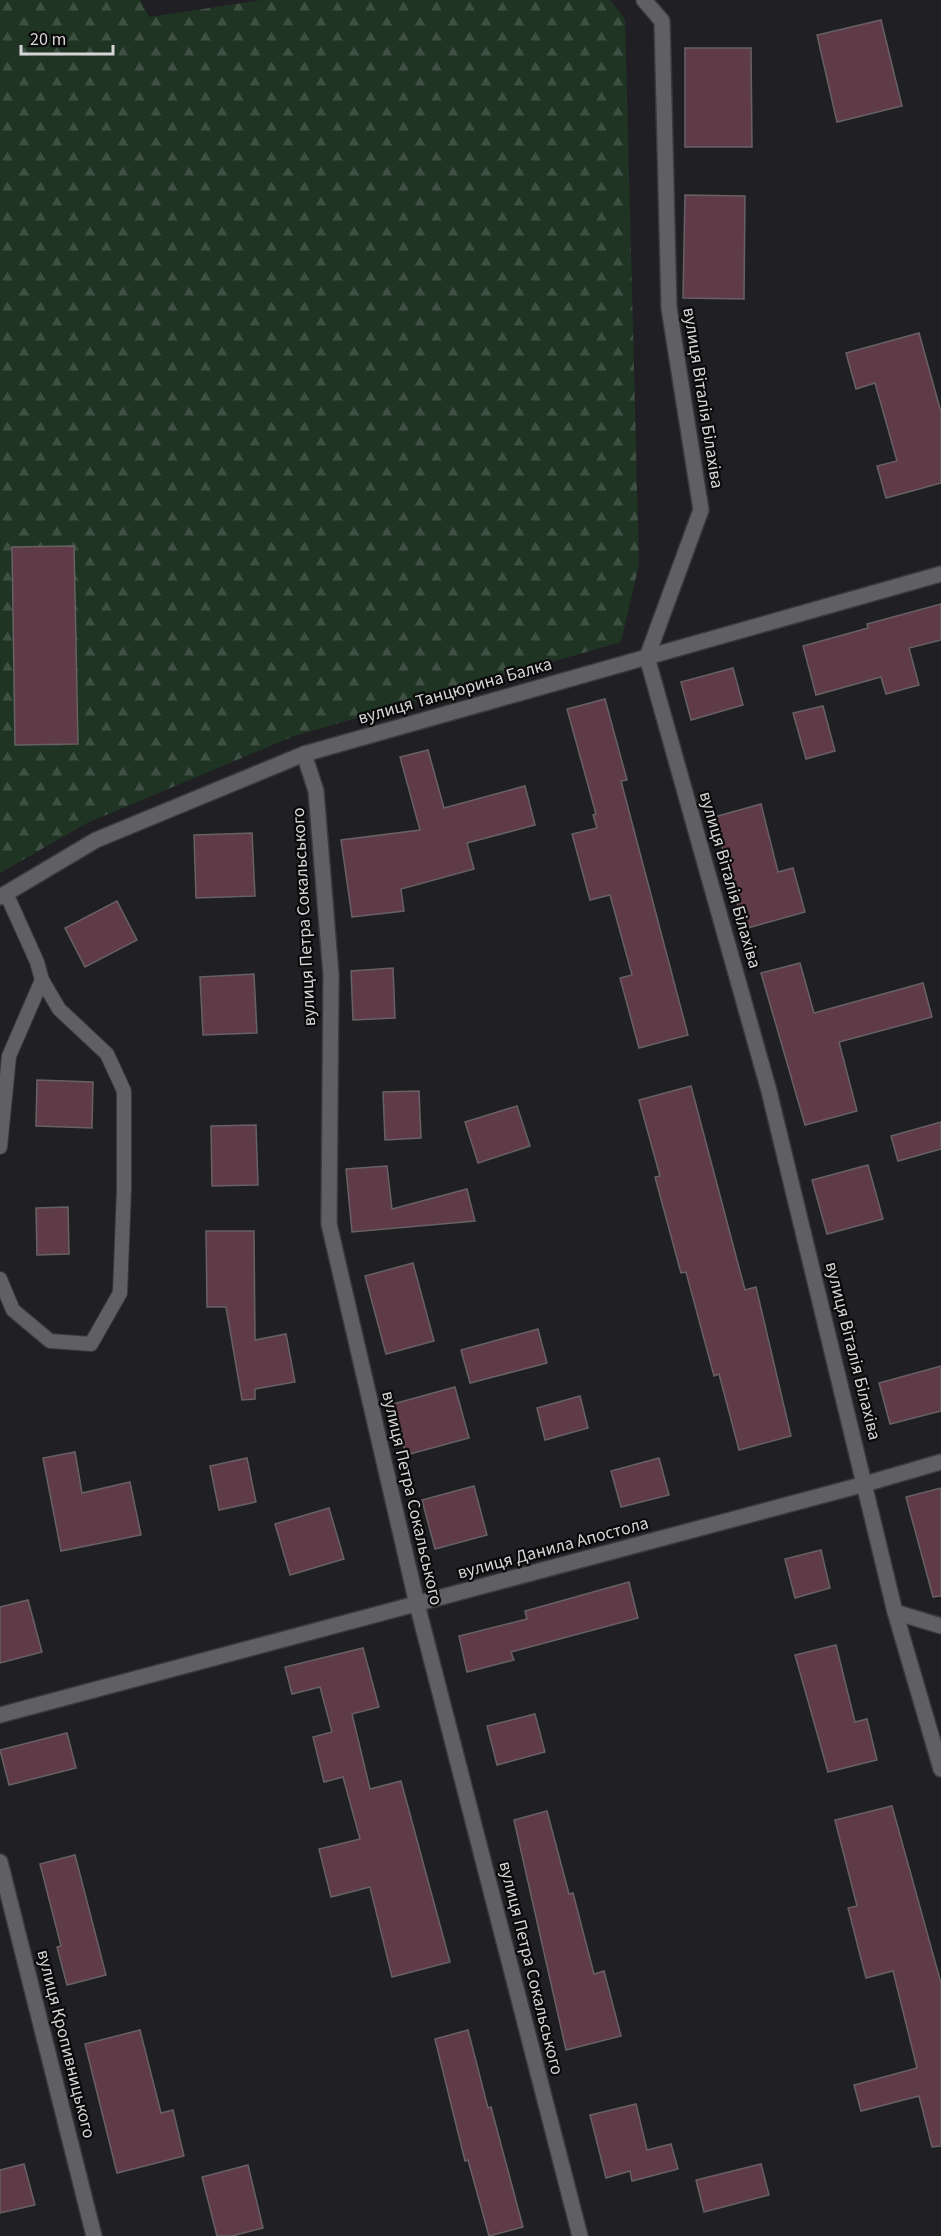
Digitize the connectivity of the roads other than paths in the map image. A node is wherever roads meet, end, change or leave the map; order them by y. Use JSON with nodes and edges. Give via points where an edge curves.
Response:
{"nodes":[{"id":1,"x":644,"y":0,"type":"edge"},
{"id":2,"x":941,"y":574,"type":"edge"},
{"id":3,"x":647,"y":657,"type":"junction"},
{"id":4,"x":304,"y":754,"type":"junction"},
{"id":5,"x":3,"y":895,"type":"edge"},
{"id":6,"x":42,"y":980,"type":"junction"},
{"id":7,"x":0,"y":1147,"type":"edge"},
{"id":8,"x":0,"y":1279,"type":"edge"},
{"id":9,"x":941,"y":1462,"type":"edge"},
{"id":10,"x":865,"y":1484,"type":"junction"},
{"id":11,"x":417,"y":1604,"type":"junction"},
{"id":12,"x":895,"y":1612,"type":"junction"},
{"id":13,"x":941,"y":1626,"type":"edge"},
{"id":14,"x":0,"y":1715,"type":"edge"},
{"id":15,"x":941,"y":1769,"type":"edge"},
{"id":16,"x":0,"y":1862,"type":"edge"},
{"id":17,"x":94,"y":2236,"type":"edge"},
{"id":18,"x":580,"y":2236,"type":"edge"}],
"edges":[{"from":1,"to":3,"type":"street","name":"вулиця Віталія Білахіва","via":[[662,21],[669,308],[701,510]]},
{"from":2,"to":3,"type":"street","name":"вулиця Танцюрина Балка"},
{"from":3,"to":4,"type":"street","name":"вулиця Танцюрина Балка"},
{"from":3,"to":10,"type":"street","name":"вулиця Віталія Білахіва","via":[[769,1091]]},
{"from":4,"to":5,"type":"street","name":"вулиця Танцюрина Балка","via":[[96,840]]},
{"from":4,"to":11,"type":"street","name":"вулиця Петра Сокальського","via":[[316,791],[331,975],[329,1224]]},
{"from":5,"to":6,"type":"lane"},
{"from":6,"to":7,"type":"lane","via":[[9,1056]]},
{"from":6,"to":8,"type":"lane","via":[[59,1009],[107,1054],[123,1091],[120,1293],[91,1344],[50,1341],[13,1310]]},
{"from":9,"to":10,"type":"street","name":"вулиця Данила Апостола"},
{"from":10,"to":11,"type":"street","name":"вулиця Данила Апостола"},
{"from":10,"to":12,"type":"street","name":"вулиця Віталія Білахіва"},
{"from":11,"to":14,"type":"street","name":"вулиця Данила Апостола"},
{"from":11,"to":18,"type":"street","name":"вулиця Петра Сокальського"},
{"from":12,"to":13,"type":"street"},
{"from":12,"to":15,"type":"street","name":"вулиця Віталія Білахіва"},
{"from":16,"to":17,"type":"street","name":"вулиця Кропивницького"}]}
